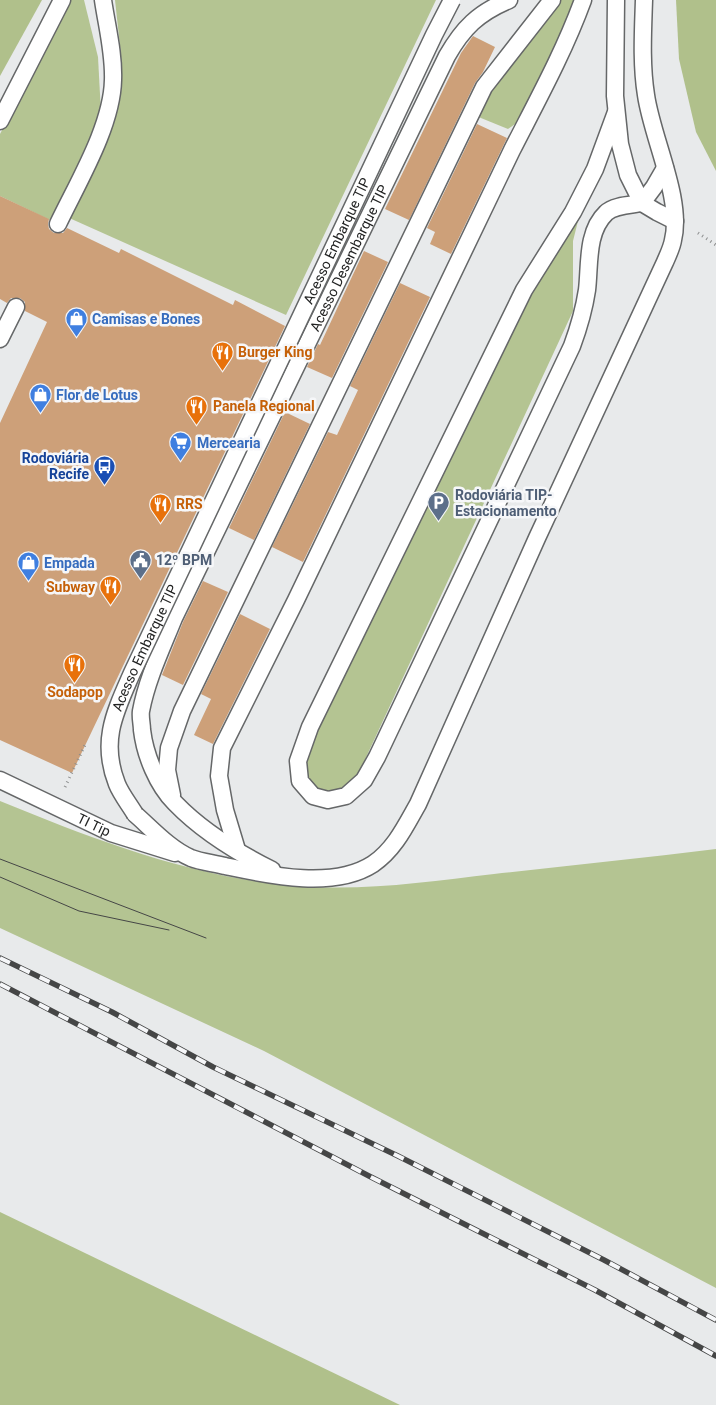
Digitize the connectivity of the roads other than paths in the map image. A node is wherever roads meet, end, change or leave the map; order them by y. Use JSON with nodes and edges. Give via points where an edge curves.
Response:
{"nodes":[{"id":1,"x":62,"y":0,"type":"edge"},
{"id":2,"x":103,"y":0,"type":"edge"},
{"id":3,"x":452,"y":0,"type":"edge"},
{"id":4,"x":508,"y":0,"type":"edge"},
{"id":5,"x":552,"y":0,"type":"edge"},
{"id":6,"x":583,"y":0,"type":"edge"},
{"id":7,"x":616,"y":0,"type":"edge"},
{"id":8,"x":644,"y":0,"type":"edge"},
{"id":9,"x":616,"y":112,"type":"junction"},
{"id":10,"x":0,"y":121,"type":"edge"},
{"id":11,"x":665,"y":168,"type":"junction"},
{"id":12,"x":642,"y":203,"type":"junction"},
{"id":13,"x":675,"y":221,"type":"junction"},
{"id":14,"x":58,"y":224,"type":"dead end"},
{"id":15,"x":16,"y":307,"type":"dead end"},
{"id":16,"x":0,"y":339,"type":"edge"},
{"id":17,"x":0,"y":780,"type":"edge"},
{"id":18,"x":174,"y":802,"type":"junction"},
{"id":19,"x":237,"y":850,"type":"junction"},
{"id":20,"x":192,"y":858,"type":"junction"},
{"id":21,"x":284,"y":877,"type":"junction"}],
"edges":[{"from":1,"to":10,"type":"lane"},
{"from":2,"to":14,"type":"lane","via":[[112,52],[113,82],[109,109],[102,132]]},
{"from":3,"to":20,"type":"lane","name":"Acesso Embarque TIP","bridge":true,"via":[[114,715],[109,752],[118,784],[135,814],[171,845]]},
{"from":4,"to":18,"type":"lane","name":"Acesso Desembarque TIP","via":[[482,13],[468,25],[447,56],[174,618],[150,677],[141,713],[144,746],[158,779]]},
{"from":5,"to":18,"type":"lane","via":[[484,87],[182,710],[168,748],[167,770]]},
{"from":6,"to":19,"type":"lane","via":[[547,81],[222,748],[219,776]]},
{"from":7,"to":9,"type":"lane"},
{"from":8,"to":11,"type":"lane","via":[[646,96]]},
{"from":9,"to":12,"type":"lane","via":[[628,175]]},
{"from":9,"to":12,"type":"lane","via":[[596,169],[524,290],[310,726],[298,761],[300,781],[313,796],[328,800],[346,796],[364,780],[377,757],[572,346],[581,322],[591,243],[598,224],[606,212]]},
{"from":11,"to":12,"type":"lane"},
{"from":11,"to":13,"type":"lane"},
{"from":12,"to":13,"type":"lane"},
{"from":13,"to":21,"type":"lane","via":[[674,240],[665,262],[418,804],[396,843],[373,864],[347,876]]},
{"from":15,"to":16,"type":"lane"},
{"from":17,"to":20,"type":"lane","name":"TI Tip","via":[[111,833]]},
{"from":18,"to":19,"type":"lane","name":"Acesso Desembarque TIP"},
{"from":19,"to":21,"type":"lane","name":"Acesso Desembarque TIP"},
{"from":20,"to":21,"type":"lane"}]}
